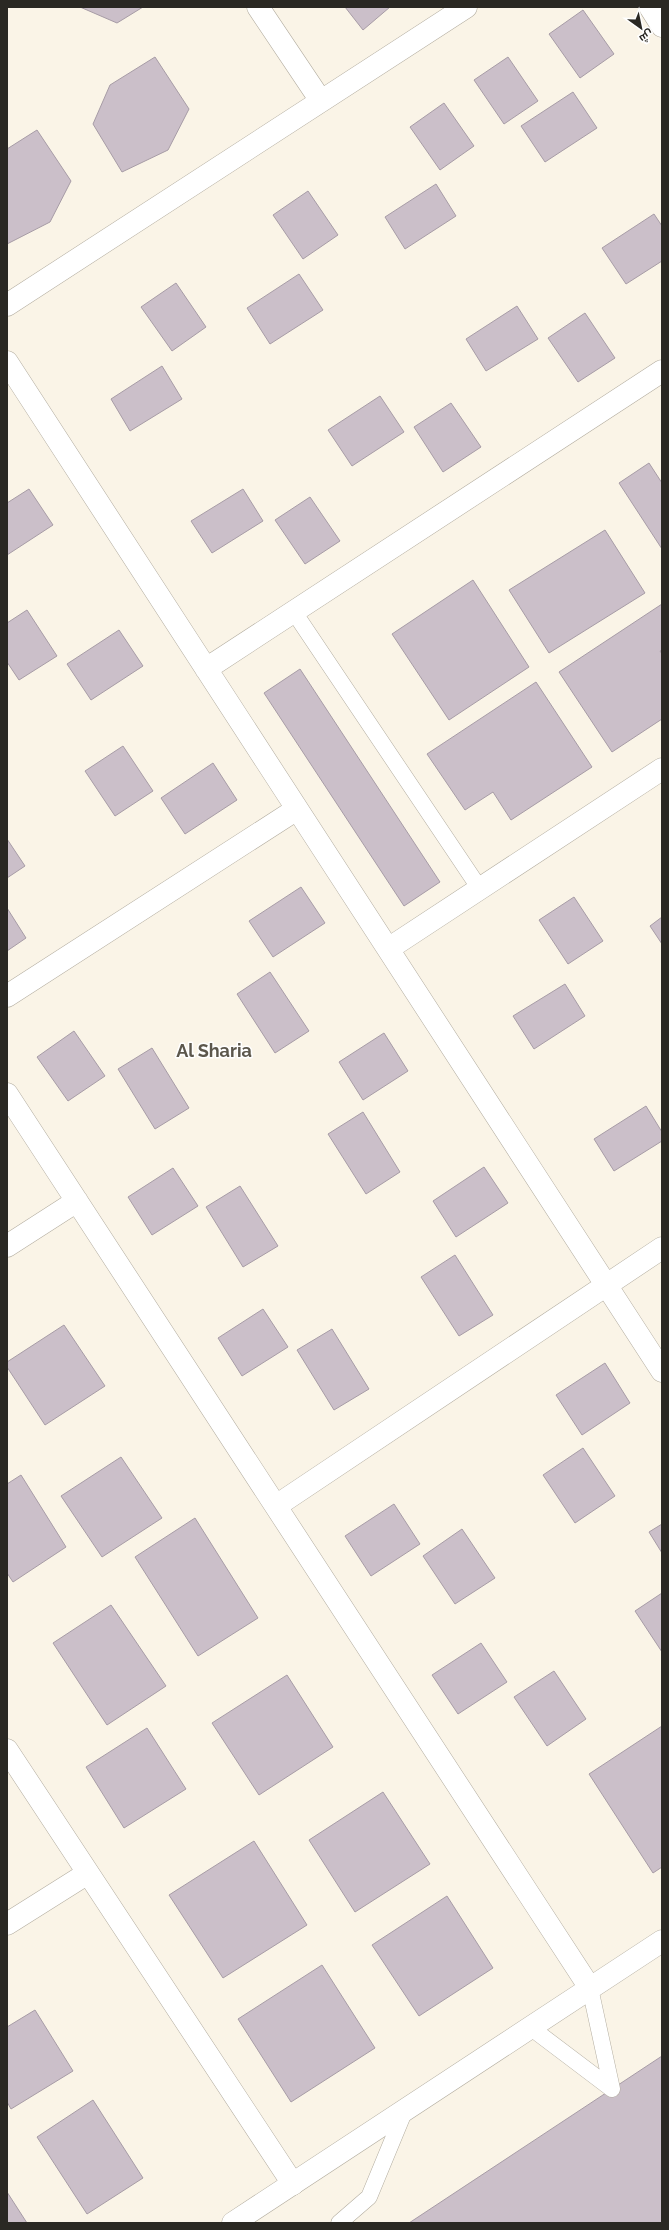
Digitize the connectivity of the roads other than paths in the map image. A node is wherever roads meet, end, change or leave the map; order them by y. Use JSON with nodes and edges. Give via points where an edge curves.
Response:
{"nodes":[{"id":1,"x":258,"y":7,"type":"edge"},
{"id":2,"x":466,"y":7,"type":"edge"},
{"id":3,"x":650,"y":7,"type":"edge"},
{"id":4,"x":662,"y":26,"type":"edge"},
{"id":5,"x":321,"y":101,"type":"junction"},
{"id":6,"x":7,"y":305,"type":"edge"},
{"id":7,"x":7,"y":362,"type":"edge"},
{"id":8,"x":662,"y":371,"type":"edge"},
{"id":9,"x":294,"y":612,"type":"junction"},
{"id":10,"x":206,"y":669,"type":"junction"},
{"id":11,"x":662,"y":769,"type":"edge"},
{"id":12,"x":298,"y":809,"type":"junction"},
{"id":13,"x":480,"y":889,"type":"junction"},
{"id":14,"x":388,"y":949,"type":"junction"},
{"id":15,"x":7,"y":996,"type":"edge"},
{"id":16,"x":7,"y":1094,"type":"edge"},
{"id":17,"x":77,"y":1201,"type":"junction"},
{"id":18,"x":7,"y":1246,"type":"edge"},
{"id":19,"x":662,"y":1248,"type":"edge"},
{"id":20,"x":606,"y":1284,"type":"junction"},
{"id":21,"x":662,"y":1371,"type":"edge"},
{"id":22,"x":276,"y":1506,"type":"junction"},
{"id":23,"x":7,"y":1750,"type":"edge"},
{"id":24,"x":88,"y":1873,"type":"junction"},
{"id":25,"x":7,"y":1924,"type":"edge"},
{"id":26,"x":662,"y":1941,"type":"edge"},
{"id":27,"x":590,"y":1988,"type":"junction"},
{"id":28,"x":530,"y":2027,"type":"junction"},
{"id":29,"x":405,"y":2110,"type":"junction"},
{"id":30,"x":293,"y":2184,"type":"junction"},
{"id":31,"x":232,"y":2223,"type":"edge"},
{"id":32,"x":339,"y":2223,"type":"edge"}],
"edges":[{"from":1,"to":5,"type":"street"},
{"from":2,"to":5,"type":"street"},
{"from":3,"to":4,"type":"street"},
{"from":5,"to":6,"type":"street"},
{"from":7,"to":10,"type":"street"},
{"from":8,"to":9,"type":"street"},
{"from":9,"to":10,"type":"street"},
{"from":9,"to":13,"type":"lane"},
{"from":10,"to":12,"type":"street"},
{"from":11,"to":13,"type":"street"},
{"from":12,"to":14,"type":"street"},
{"from":12,"to":15,"type":"street"},
{"from":13,"to":14,"type":"street"},
{"from":14,"to":20,"type":"street"},
{"from":16,"to":17,"type":"street"},
{"from":17,"to":18,"type":"street"},
{"from":17,"to":22,"type":"street"},
{"from":19,"to":20,"type":"street"},
{"from":20,"to":21,"type":"street"},
{"from":20,"to":22,"type":"street"},
{"from":22,"to":27,"type":"street"},
{"from":23,"to":24,"type":"street"},
{"from":24,"to":25,"type":"street"},
{"from":24,"to":30,"type":"street"},
{"from":26,"to":27,"type":"street"},
{"from":27,"to":28,"type":"street"},
{"from":27,"to":28,"type":"lane","via":[[612,2089]]},
{"from":28,"to":29,"type":"street"},
{"from":29,"to":30,"type":"street"},
{"from":29,"to":32,"type":"lane","via":[[369,2197]]},
{"from":30,"to":31,"type":"street"}]}
